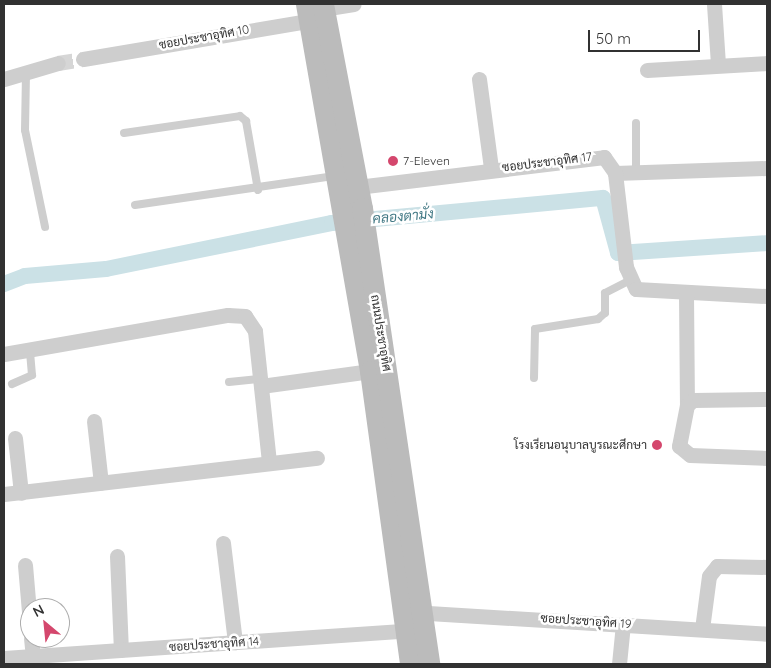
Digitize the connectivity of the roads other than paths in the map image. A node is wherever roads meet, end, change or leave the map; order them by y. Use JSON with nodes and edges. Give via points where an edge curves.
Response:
{"nodes":[{"id":1,"x":354,"y":4,"type":"edge"},
{"id":2,"x":714,"y":4,"type":"edge"},
{"id":3,"x":316,"y":11,"type":"edge"},
{"id":4,"x":83,"y":59,"type":"tunnel mouth"},
{"id":5,"x":58,"y":63,"type":"tunnel mouth"},
{"id":6,"x":767,"y":63,"type":"edge"},
{"id":7,"x":718,"y":65,"type":"junction"},
{"id":8,"x":647,"y":70,"type":"dead end"},
{"id":9,"x":26,"y":73,"type":"junction"},
{"id":10,"x":4,"y":79,"type":"edge"},
{"id":11,"x":479,"y":79,"type":"dead end"},
{"id":12,"x":636,"y":123,"type":"dead end"},
{"id":13,"x":124,"y":133,"type":"dead end"},
{"id":14,"x":491,"y":168,"type":"junction"},
{"id":15,"x":767,"y":168,"type":"edge"},
{"id":16,"x":636,"y":172,"type":"junction"},
{"id":17,"x":615,"y":173,"type":"junction"},
{"id":18,"x":344,"y":183,"type":"junction"},
{"id":19,"x":258,"y":190,"type":"junction"},
{"id":20,"x":135,"y":205,"type":"dead end"},
{"id":21,"x":45,"y":227,"type":"dead end"},
{"id":22,"x":628,"y":273,"type":"junction"},
{"id":23,"x":686,"y":294,"type":"junction"},
{"id":24,"x":767,"y":296,"type":"edge"},
{"id":25,"x":30,"y":350,"type":"junction"},
{"id":26,"x":4,"y":354,"type":"edge"},
{"id":27,"x":378,"y":370,"type":"junction"},
{"id":28,"x":534,"y":378,"type":"dead end"},
{"id":29,"x":229,"y":382,"type":"dead end"},
{"id":30,"x":261,"y":382,"type":"junction"},
{"id":31,"x":12,"y":384,"type":"dead end"},
{"id":32,"x":767,"y":399,"type":"edge"},
{"id":33,"x":687,"y":405,"type":"junction"},
{"id":34,"x":94,"y":421,"type":"dead end"},
{"id":35,"x":15,"y":438,"type":"dead end"},
{"id":36,"x":317,"y":458,"type":"dead end"},
{"id":37,"x":767,"y":458,"type":"edge"},
{"id":38,"x":269,"y":462,"type":"junction"},
{"id":39,"x":101,"y":483,"type":"junction"},
{"id":40,"x":21,"y":493,"type":"junction"},
{"id":41,"x":4,"y":494,"type":"edge"},
{"id":42,"x":223,"y":543,"type":"dead end"},
{"id":43,"x":117,"y":556,"type":"dead end"},
{"id":44,"x":25,"y":565,"type":"dead end"},
{"id":45,"x":767,"y":567,"type":"edge"},
{"id":46,"x":28,"y":598,"type":"edge"},
{"id":47,"x":415,"y":621,"type":"junction"},
{"id":48,"x":623,"y":624,"type":"junction"},
{"id":49,"x":702,"y":628,"type":"junction"},
{"id":50,"x":767,"y":634,"type":"edge"},
{"id":51,"x":235,"y":642,"type":"junction"},
{"id":52,"x":32,"y":648,"type":"edge"},
{"id":53,"x":121,"y":650,"type":"junction"},
{"id":54,"x":33,"y":656,"type":"junction"},
{"id":55,"x":4,"y":658,"type":"edge"},
{"id":56,"x":410,"y":664,"type":"edge"},
{"id":57,"x":429,"y":664,"type":"edge"},
{"id":58,"x":619,"y":664,"type":"edge"}],
"edges":[{"from":1,"to":3,"type":"street","name":"ซอยประชาอุทิศ 10"},
{"from":2,"to":7,"type":"street"},
{"from":3,"to":4,"type":"street","name":"ซอยประชาอุทิศ 10"},
{"from":3,"to":18,"type":"main road","name":"ถนนประชาอุทิศ"},
{"from":5,"to":9,"type":"street"},
{"from":6,"to":7,"type":"street"},
{"from":7,"to":8,"type":"street"},
{"from":9,"to":10,"type":"street"},
{"from":9,"to":21,"type":"lane","via":[[25,130]]},
{"from":11,"to":14,"type":"street"},
{"from":12,"to":16,"type":"lane"},
{"from":13,"to":19,"type":"lane","via":[[240,116],[246,120]]},
{"from":14,"to":17,"type":"street","name":"ซอยประชาอุทิศ 17","via":[[598,155],[608,160]]},
{"from":14,"to":18,"type":"street","name":"ซอยประชาอุทิศ 17"},
{"from":15,"to":16,"type":"street"},
{"from":16,"to":17,"type":"street"},
{"from":17,"to":22,"type":"street"},
{"from":18,"to":19,"type":"lane"},
{"from":18,"to":27,"type":"main road","name":"ถนนประชาอุทิศ","via":[[352,209]]},
{"from":19,"to":20,"type":"lane"},
{"from":22,"to":23,"type":"street","via":[[645,293]]},
{"from":22,"to":28,"type":"lane","via":[[605,293],[604,313],[598,319],[535,330]]},
{"from":23,"to":24,"type":"street"},
{"from":23,"to":33,"type":"street"},
{"from":25,"to":26,"type":"street"},
{"from":25,"to":30,"type":"street","via":[[238,314],[246,316],[255,331]]},
{"from":25,"to":31,"type":"lane","via":[[32,375]]},
{"from":27,"to":30,"type":"street"},
{"from":27,"to":47,"type":"main road","name":"ถนนประชาอุทิศ"},
{"from":29,"to":30,"type":"lane"},
{"from":30,"to":38,"type":"street"},
{"from":32,"to":33,"type":"street","via":[[699,397]]},
{"from":33,"to":37,"type":"street","via":[[679,446],[690,455]]},
{"from":34,"to":39,"type":"street"},
{"from":35,"to":40,"type":"street"},
{"from":36,"to":38,"type":"street"},
{"from":38,"to":39,"type":"street"},
{"from":39,"to":40,"type":"street"},
{"from":40,"to":41,"type":"street"},
{"from":42,"to":51,"type":"street"},
{"from":43,"to":53,"type":"street"},
{"from":44,"to":46,"type":"street"},
{"from":45,"to":49,"type":"street","via":[[716,566],[709,576]]},
{"from":47,"to":48,"type":"street","name":"ซอยประชาอุทิศ 19"},
{"from":47,"to":51,"type":"street","name":"ซอยประชาอุทิศ 14"},
{"from":47,"to":56,"type":"main road","name":"ถนนประชาอุทิศ"},
{"from":47,"to":57,"type":"main road","name":"ถนนประชาอุทิศ"},
{"from":48,"to":49,"type":"street","name":"ซอยประชาอุทิศ 19"},
{"from":48,"to":58,"type":"street"},
{"from":49,"to":50,"type":"street","name":"ซอยประชาอุทิศ 19"},
{"from":51,"to":53,"type":"street","name":"ซอยประชาอุทิศ 14"},
{"from":52,"to":54,"type":"street"},
{"from":53,"to":54,"type":"street","name":"ซอยประชาอุทิศ 14"},
{"from":54,"to":55,"type":"street","name":"ซอยประชาอุทิศ 14"}]}
